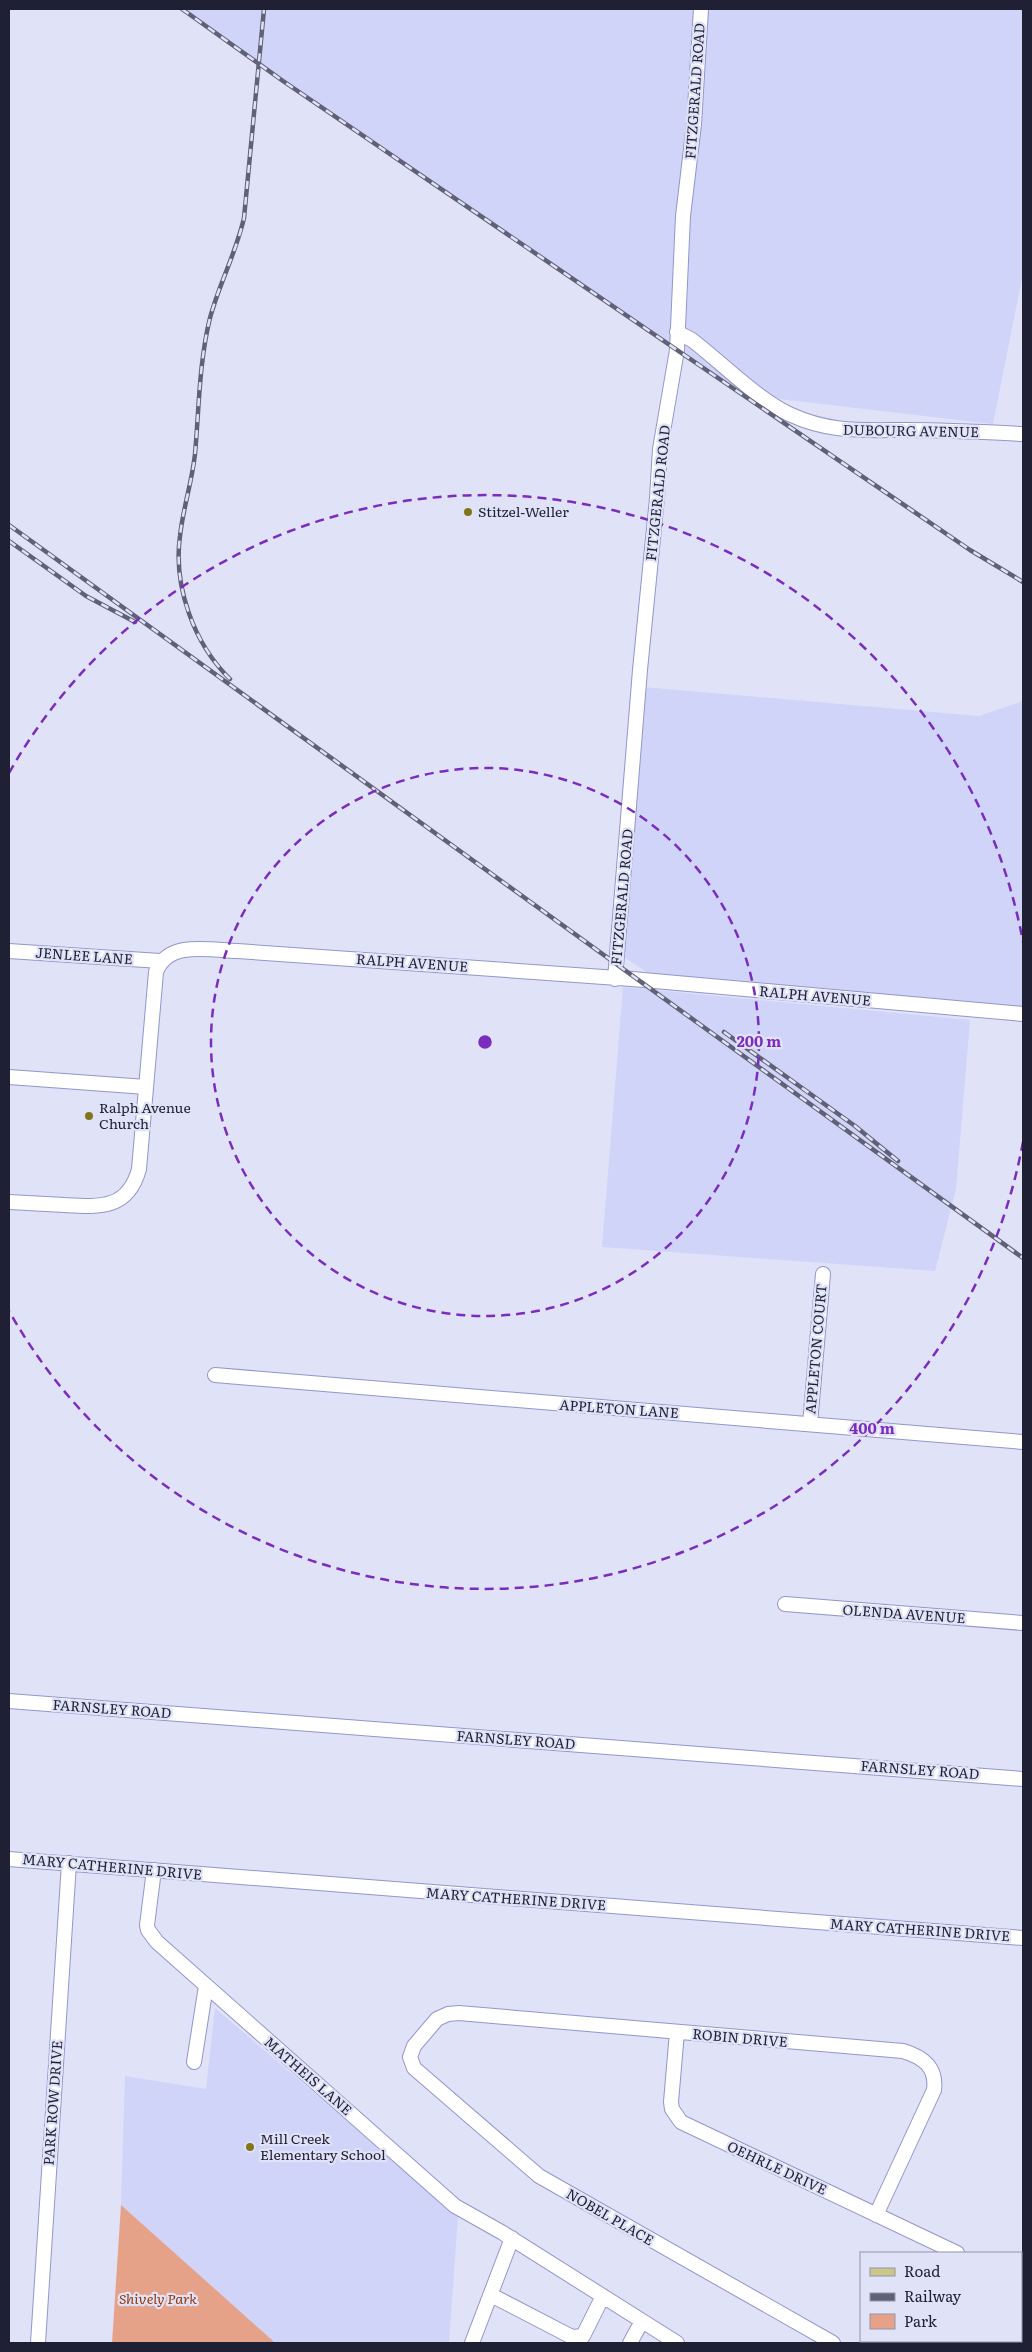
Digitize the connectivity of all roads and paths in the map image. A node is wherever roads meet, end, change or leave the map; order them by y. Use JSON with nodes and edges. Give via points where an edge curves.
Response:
{"nodes":[{"id":1,"x":701,"y":9,"type":"edge"},
{"id":2,"x":678,"y":332,"type":"junction"},
{"id":3,"x":1023,"y":434,"type":"edge"},
{"id":4,"x":9,"y":950,"type":"edge"},
{"id":5,"x":160,"y":961,"type":"junction"},
{"id":6,"x":615,"y":978,"type":"junction"},
{"id":7,"x":1023,"y":1014,"type":"edge"},
{"id":8,"x":9,"y":1077,"type":"edge"},
{"id":9,"x":146,"y":1087,"type":"junction"},
{"id":10,"x":9,"y":1202,"type":"edge"},
{"id":11,"x":822,"y":1274,"type":"dead end"},
{"id":12,"x":215,"y":1375,"type":"dead end"},
{"id":13,"x":810,"y":1424,"type":"junction"},
{"id":14,"x":1023,"y":1442,"type":"edge"},
{"id":15,"x":785,"y":1604,"type":"dead end"},
{"id":16,"x":1023,"y":1623,"type":"edge"},
{"id":17,"x":9,"y":1701,"type":"edge"},
{"id":18,"x":1023,"y":1779,"type":"edge"},
{"id":19,"x":9,"y":1859,"type":"edge"},
{"id":20,"x":69,"y":1863,"type":"junction"},
{"id":21,"x":154,"y":1870,"type":"junction"},
{"id":22,"x":1023,"y":1938,"type":"edge"},
{"id":23,"x":206,"y":1986,"type":"junction"},
{"id":24,"x":676,"y":2032,"type":"junction"},
{"id":25,"x":410,"y":2061,"type":"joint"},
{"id":26,"x":194,"y":2062,"type":"dead end"},
{"id":27,"x":876,"y":2214,"type":"junction"},
{"id":28,"x":512,"y":2238,"type":"junction"},
{"id":29,"x":956,"y":2252,"type":"edge"},
{"id":30,"x":491,"y":2295,"type":"junction"},
{"id":31,"x":604,"y":2296,"type":"junction"},
{"id":32,"x":642,"y":2321,"type":"junction"},
{"id":33,"x":38,"y":2343,"type":"edge"},
{"id":34,"x":472,"y":2343,"type":"edge"},
{"id":35,"x":630,"y":2343,"type":"edge"},
{"id":36,"x":677,"y":2343,"type":"edge"},
{"id":37,"x":833,"y":2343,"type":"edge"}],
"edges":[{"from":1,"to":2,"type":"street","name":"FITZGERALD ROAD","via":[[694,124],[683,216]]},
{"from":2,"to":3,"type":"street","name":"DUBOURG AVENUE","via":[[771,404],[826,428]]},
{"from":2,"to":6,"type":"street","name":"FITZGERALD ROAD","via":[[660,449]]},
{"from":4,"to":5,"type":"street","name":"JENLEE LANE"},
{"from":5,"to":6,"type":"street","name":"RALPH AVENUE","via":[[180,950],[193,949]]},
{"from":5,"to":9,"type":"street","via":[[155,980]]},
{"from":6,"to":7,"type":"street","name":"RALPH AVENUE"},
{"from":8,"to":9,"type":"street"},
{"from":9,"to":10,"type":"street","via":[[139,1169],[134,1183],[122,1197],[112,1204],[98,1207]]},
{"from":11,"to":13,"type":"street","name":"APPLETON COURT"},
{"from":12,"to":13,"type":"street","name":"APPLETON LANE"},
{"from":13,"to":14,"type":"street","name":"APPLETON LANE"},
{"from":15,"to":16,"type":"street","name":"OLENDA AVENUE"},
{"from":17,"to":18,"type":"street","name":"FARNSLEY ROAD"},
{"from":19,"to":20,"type":"street","name":"MARY CATHERINE DRIVE"},
{"from":20,"to":21,"type":"street","name":"MARY CATHERINE DRIVE"},
{"from":20,"to":33,"type":"street","name":"PARK ROW DRIVE"},
{"from":21,"to":22,"type":"street","name":"MARY CATHERINE DRIVE"},
{"from":21,"to":23,"type":"street","name":"MATHEIS LANE","via":[[148,1930]]},
{"from":23,"to":26,"type":"street"},
{"from":23,"to":28,"type":"street","name":"MATHEIS LANE","via":[[446,2198]]},
{"from":24,"to":25,"type":"street","name":"ROBIN DRIVE","via":[[448,2014],[437,2019],[414,2046]]},
{"from":24,"to":27,"type":"street","name":"OEHRLE DRIVE","via":[[670,2102],[682,2122]]},
{"from":24,"to":27,"type":"street","name":"ROBIN DRIVE","via":[[903,2052],[917,2055],[926,2062],[935,2076],[934,2090]]},
{"from":25,"to":37,"type":"street","name":"NOBEL PLACE","via":[[421,2075],[539,2176]]},
{"from":27,"to":29,"type":"street","name":"OEHRLE DRIVE"},
{"from":28,"to":30,"type":"street"},
{"from":28,"to":31,"type":"street","name":"MATHEIS LANE"},
{"from":30,"to":31,"type":"street","via":[[578,2338],[583,2336]]},
{"from":30,"to":34,"type":"street"},
{"from":31,"to":32,"type":"street","name":"MATHEIS LANE"},
{"from":32,"to":35,"type":"street"},
{"from":32,"to":36,"type":"street","name":"MATHEIS LANE"}]}
